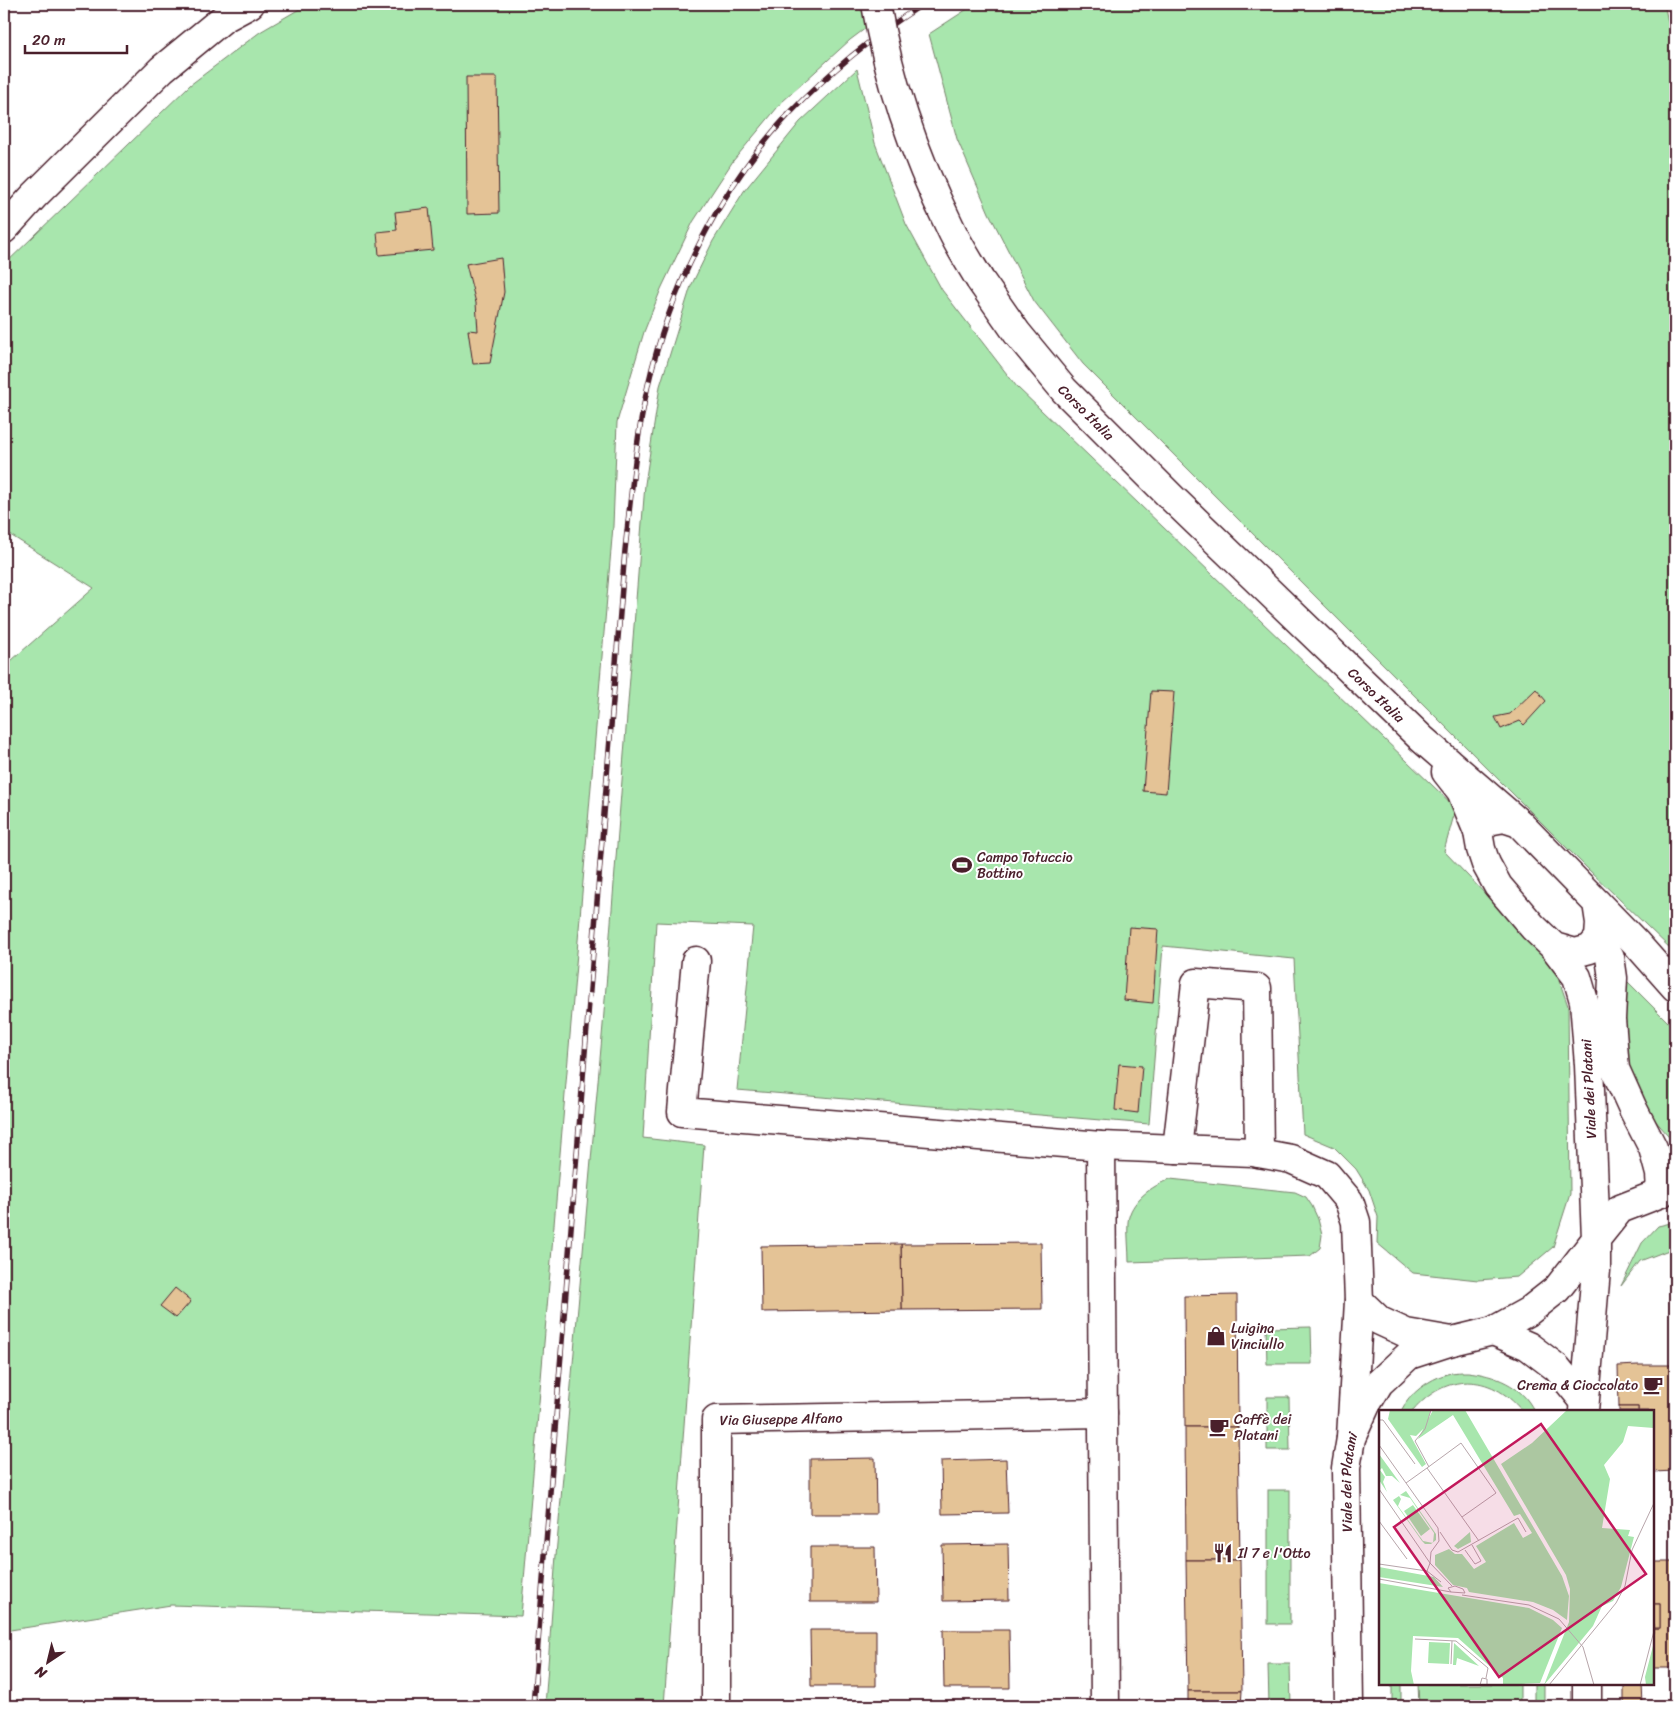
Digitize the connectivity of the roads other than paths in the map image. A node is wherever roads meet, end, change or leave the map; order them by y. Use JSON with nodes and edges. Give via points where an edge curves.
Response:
{"nodes":[{"id":1,"x":250,"y":4,"type":"edge"},
{"id":2,"x":876,"y":4,"type":"edge"},
{"id":3,"x":4,"y":230,"type":"edge"},
{"id":4,"x":1422,"y":739,"type":"junction"},
{"id":5,"x":1519,"y":823,"type":"junction"},
{"id":6,"x":1478,"y":832,"type":"junction"},
{"id":7,"x":1597,"y":903,"type":"junction"},
{"id":8,"x":1554,"y":947,"type":"junction"},
{"id":9,"x":1600,"y":948,"type":"junction"},
{"id":10,"x":696,"y":961,"type":"dead end"},
{"id":11,"x":1675,"y":987,"type":"edge"},
{"id":12,"x":1675,"y":998,"type":"edge"},
{"id":13,"x":1101,"y":1146,"type":"junction"},
{"id":14,"x":1177,"y":1149,"type":"junction"},
{"id":15,"x":1259,"y":1153,"type":"junction"},
{"id":16,"x":1593,"y":1187,"type":"junction"},
{"id":17,"x":1668,"y":1196,"type":"edge"},
{"id":18,"x":1620,"y":1209,"type":"junction"},
{"id":19,"x":1596,"y":1239,"type":"junction"},
{"id":20,"x":1359,"y":1301,"type":"junction"},
{"id":21,"x":1493,"y":1331,"type":"junction"},
{"id":22,"x":1452,"y":1341,"type":"junction"},
{"id":23,"x":1584,"y":1406,"type":"edge"},
{"id":24,"x":1103,"y":1414,"type":"junction"},
{"id":25,"x":1351,"y":1438,"type":"junction"},
{"id":26,"x":1587,"y":1685,"type":"edge"},
{"id":27,"x":716,"y":1706,"type":"edge"},
{"id":28,"x":1105,"y":1706,"type":"edge"},
{"id":29,"x":1348,"y":1706,"type":"edge"},
{"id":30,"x":1588,"y":1706,"type":"edge"}],
"edges":[{"from":1,"to":3,"type":"street","via":[[224,18],[162,69]]},
{"from":2,"to":4,"type":"street","name":"Corso Italia","bridge":true,"via":[[905,120],[926,176],[950,229],[1017,333],[1064,390]]},
{"from":4,"to":5,"type":"street"},
{"from":4,"to":6,"type":"street","name":"Viale dei Platani","via":[[1461,791]]},
{"from":5,"to":6,"type":"street","via":[[1504,818],[1488,821]]},
{"from":5,"to":7,"type":"street"},
{"from":6,"to":8,"type":"street","name":"Viale dei Platani","via":[[1486,864],[1498,886]]},
{"from":7,"to":9,"type":"street","name":"Viale dei Platani"},
{"from":7,"to":11,"type":"street"},
{"from":8,"to":9,"type":"street","via":[[1576,953]]},
{"from":8,"to":16,"type":"street","name":"Viale dei Platani","via":[[1577,977],[1584,1001]]},
{"from":9,"to":12,"type":"street","via":[[1646,975]]},
{"from":9,"to":17,"type":"street","name":"Viale dei Platani","via":[[1613,978],[1611,1018],[1615,1068],[1653,1148]]},
{"from":10,"to":13,"type":"street","via":[[682,1112]]},
{"from":13,"to":14,"type":"street"},
{"from":13,"to":24,"type":"street"},
{"from":14,"to":15,"type":"street"},
{"from":14,"to":15,"type":"street","via":[[1196,983],[1258,988]]},
{"from":15,"to":20,"type":"street","via":[[1291,1159],[1327,1175],[1349,1201],[1356,1222]]},
{"from":16,"to":18,"type":"street"},
{"from":16,"to":19,"type":"street","name":"Viale dei Platani"},
{"from":17,"to":18,"type":"street"},
{"from":18,"to":19,"type":"street"},
{"from":19,"to":21,"type":"street","name":"Viale dei Platani","via":[[1557,1288],[1529,1311]]},
{"from":19,"to":23,"type":"street","name":"Viale dei Platani"},
{"from":20,"to":22,"type":"street","via":[[1380,1321],[1406,1333]]},
{"from":20,"to":25,"type":"street"},
{"from":21,"to":22,"type":"street","name":"Viale dei Platani"},
{"from":21,"to":23,"type":"street","via":[[1528,1346],[1557,1368]]},
{"from":22,"to":25,"type":"street","name":"Viale dei Platani","via":[[1409,1355],[1379,1384]]},
{"from":24,"to":27,"type":"street","name":"Via Giuseppe Alfano","via":[[716,1420]]},
{"from":24,"to":28,"type":"street"},
{"from":25,"to":29,"type":"street","name":"Viale dei Platani","via":[[1346,1468]]},
{"from":26,"to":30,"type":"street"}]}
